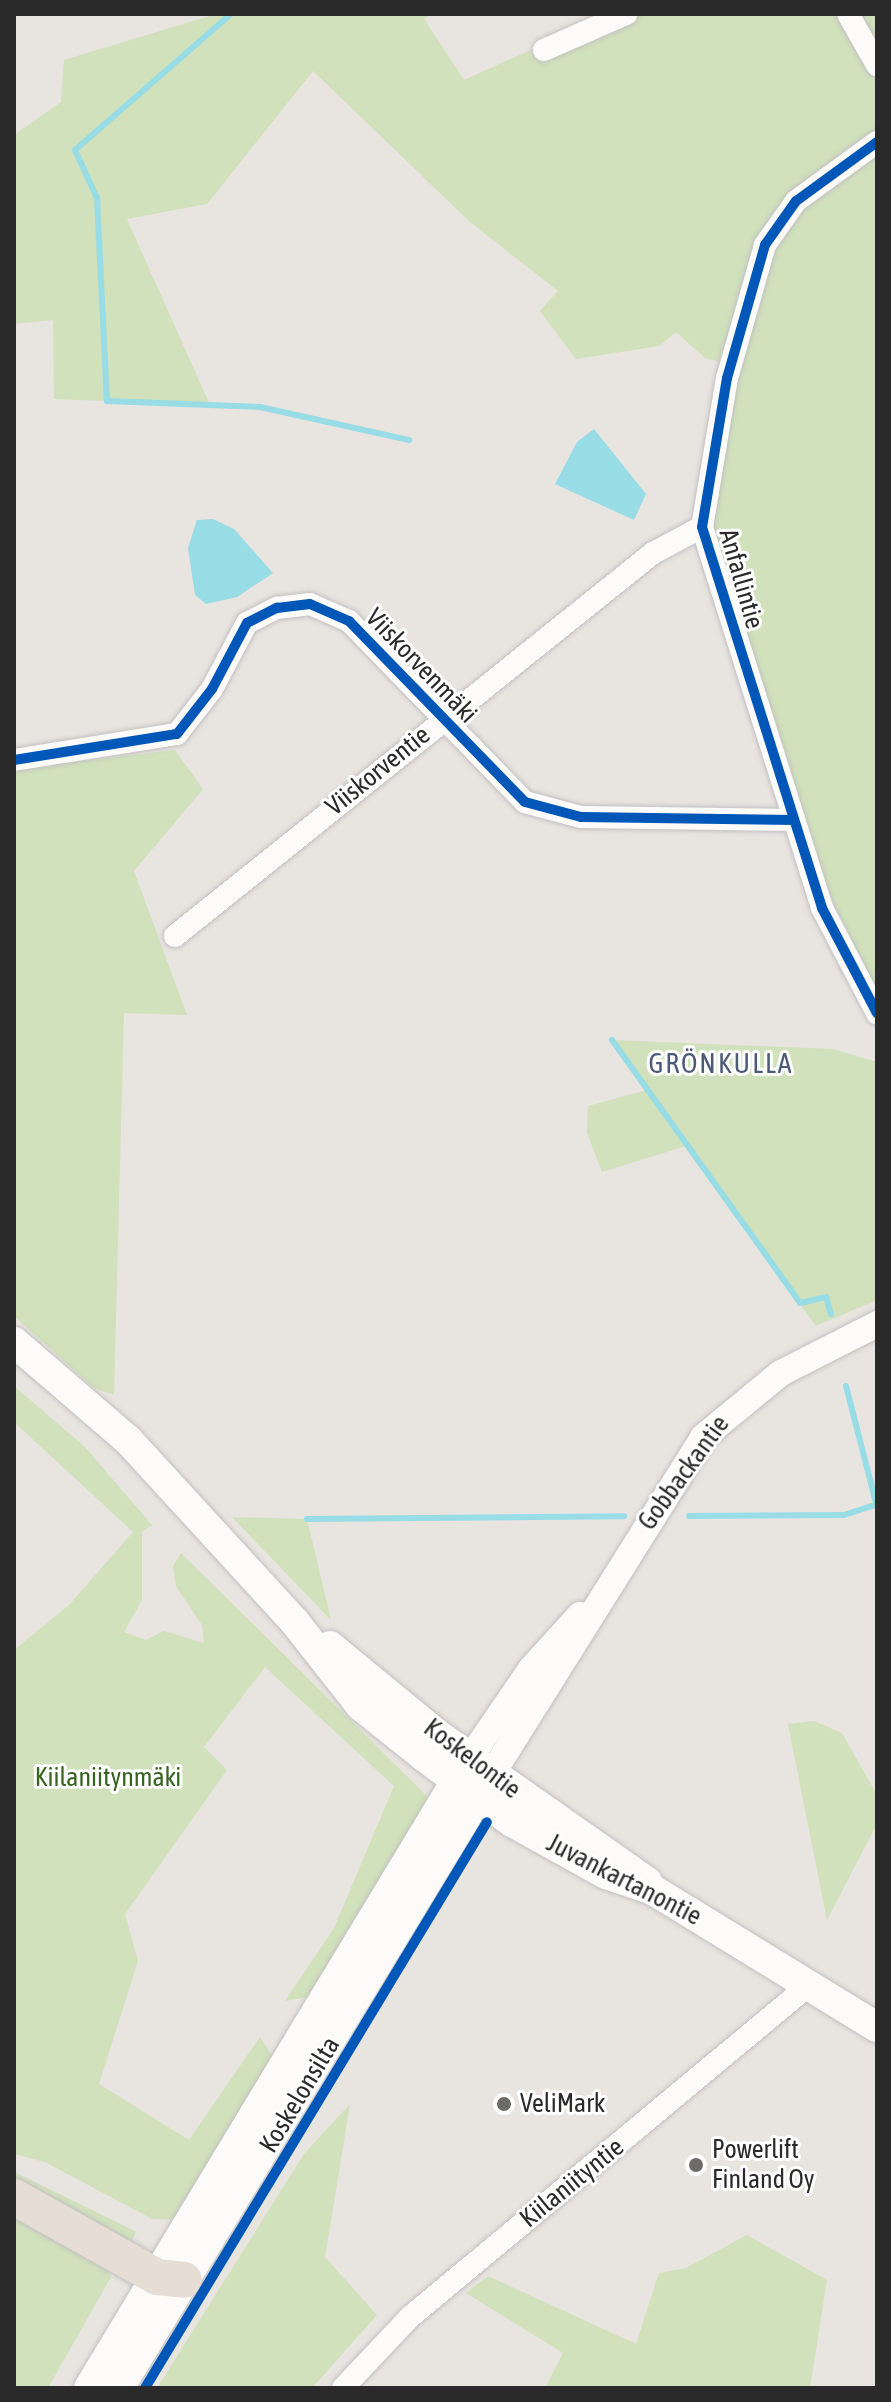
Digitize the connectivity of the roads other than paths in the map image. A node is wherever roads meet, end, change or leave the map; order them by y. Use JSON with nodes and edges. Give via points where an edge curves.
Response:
{"nodes":[{"id":1,"x":626,"y":14,"type":"edge"},
{"id":2,"x":848,"y":14,"type":"edge"},
{"id":3,"x":544,"y":50,"type":"dead end"},
{"id":4,"x":877,"y":65,"type":"edge"},
{"id":5,"x":877,"y":142,"type":"edge"},
{"id":6,"x":702,"y":527,"type":"junction"},
{"id":7,"x":441,"y":719,"type":"junction"},
{"id":8,"x":14,"y":760,"type":"edge"},
{"id":9,"x":794,"y":820,"type":"junction"},
{"id":10,"x":175,"y":936,"type":"dead end"},
{"id":11,"x":877,"y":1013,"type":"edge"},
{"id":12,"x":877,"y":1324,"type":"edge"},
{"id":13,"x":14,"y":1342,"type":"edge"},
{"id":14,"x":474,"y":1777,"type":"junction"},
{"id":15,"x":653,"y":1890,"type":"joint"},
{"id":16,"x":809,"y":1985,"type":"junction"},
{"id":17,"x":877,"y":2027,"type":"edge"},
{"id":18,"x":14,"y":2197,"type":"edge"},
{"id":19,"x":170,"y":2278,"type":"junction"},
{"id":20,"x":89,"y":2388,"type":"edge"},
{"id":21,"x":119,"y":2388,"type":"edge"},
{"id":22,"x":343,"y":2388,"type":"edge"}],
"edges":[{"from":1,"to":3,"type":"street"},
{"from":2,"to":4,"type":"street"},
{"from":5,"to":6,"type":"street","name":"Anfallintie","via":[[796,201],[765,245],[729,366]]},
{"from":6,"to":7,"type":"street","name":"Viiskorventie","via":[[653,553]]},
{"from":6,"to":9,"type":"street","name":"Anfallintie"},
{"from":7,"to":8,"type":"street","name":"Viiskorvenmäki","via":[[349,621],[292,604],[247,623],[212,689],[177,734]]},
{"from":7,"to":9,"type":"street","name":"Viiskorvenmäki","via":[[508,790],[549,811],[680,822]]},
{"from":7,"to":10,"type":"street","name":"Viiskorventie"},
{"from":9,"to":11,"type":"street","name":"Anfallintie","via":[[837,945]]},
{"from":12,"to":14,"type":"street","name":"Gobbackantie","via":[[730,1408]]},
{"from":13,"to":14,"type":"main road","name":"Koskelontie","via":[[128,1440],[294,1621]]},
{"from":14,"to":15,"type":"main road","name":"Koskelontie","via":[[639,1871]]},
{"from":14,"to":19,"type":"main road","name":"Koskelonsilta"},
{"from":15,"to":16,"type":"main road","name":"Juvankartanontie"},
{"from":16,"to":17,"type":"main road","name":"Juvankartanontie"},
{"from":16,"to":22,"type":"street","name":"Kiilaniityntie","via":[[410,2317]]},
{"from":18,"to":19,"type":"highway"},
{"from":19,"to":20,"type":"main road","name":"Koskelonsilta"},
{"from":19,"to":21,"type":"main road","name":"Koskelonsilta"}]}
